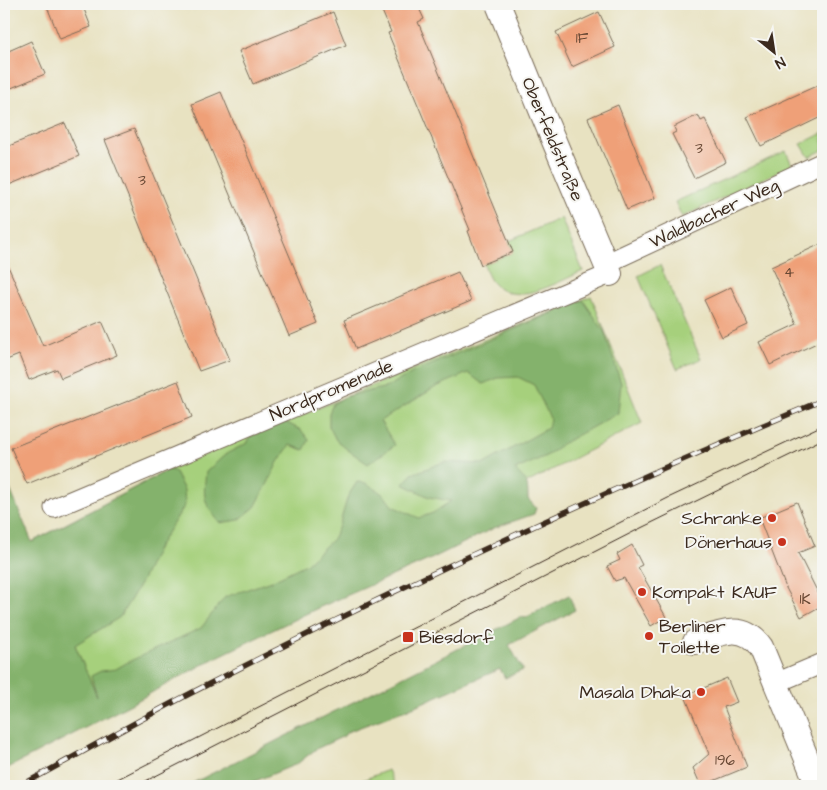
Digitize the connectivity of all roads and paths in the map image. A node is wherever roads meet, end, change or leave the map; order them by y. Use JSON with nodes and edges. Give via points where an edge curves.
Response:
{"nodes":[{"id":1,"x":498,"y":4,"type":"edge"},
{"id":2,"x":823,"y":162,"type":"edge"},
{"id":3,"x":608,"y":269,"type":"junction"},
{"id":4,"x":54,"y":508,"type":"dead end"},
{"id":5,"x":695,"y":642,"type":"dead end"},
{"id":6,"x":823,"y":663,"type":"edge"},
{"id":7,"x":776,"y":682,"type":"junction"},
{"id":8,"x":818,"y":786,"type":"edge"}],
"edges":[{"from":1,"to":3,"type":"street","name":"Oberfeldstraße"},
{"from":2,"to":3,"type":"street","name":"Waldbacher Weg"},
{"from":3,"to":4,"type":"street","name":"Nordpromenade"},
{"from":5,"to":7,"type":"street","via":[[736,630],[754,638],[761,646]]},
{"from":6,"to":7,"type":"street"},
{"from":7,"to":8,"type":"street"}]}
